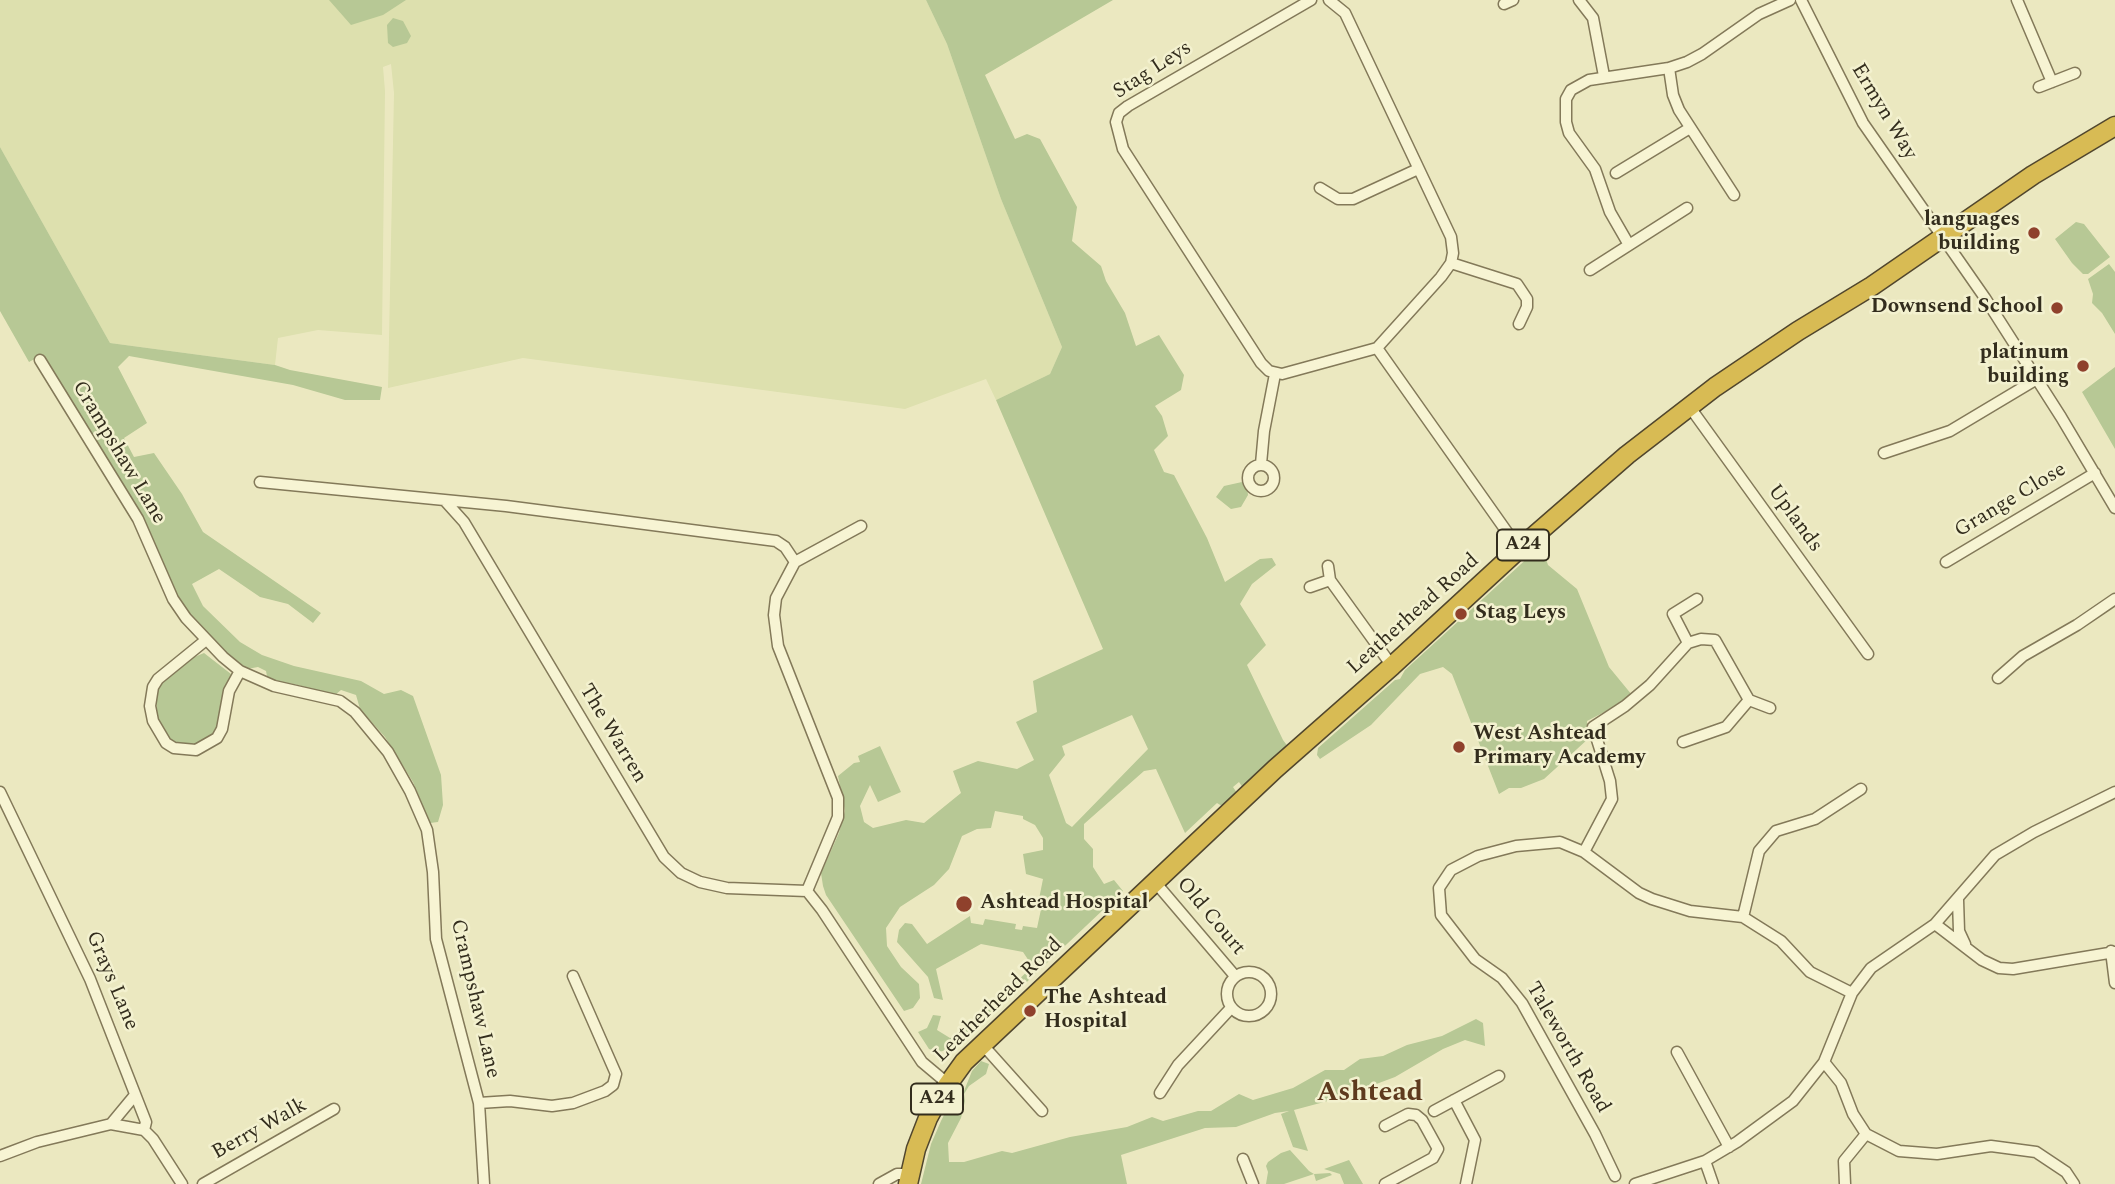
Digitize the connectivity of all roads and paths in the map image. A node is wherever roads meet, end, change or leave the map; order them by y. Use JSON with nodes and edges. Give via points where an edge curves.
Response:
{"nodes":[{"id":1,"x":1311,"y":0,"type":"edge"},
{"id":2,"x":1329,"y":0,"type":"edge"},
{"id":3,"x":1579,"y":0,"type":"edge"},
{"id":4,"x":1790,"y":0,"type":"edge"},
{"id":5,"x":1801,"y":0,"type":"edge"},
{"id":6,"x":2017,"y":0,"type":"edge"},
{"id":7,"x":1669,"y":68,"type":"junction"},
{"id":8,"x":2075,"y":73,"type":"dead end"},
{"id":9,"x":1604,"y":76,"type":"junction"},
{"id":10,"x":2052,"y":82,"type":"junction"},
{"id":11,"x":2039,"y":87,"type":"dead end"},
{"id":12,"x":2115,"y":126,"type":"edge"},
{"id":13,"x":1690,"y":128,"type":"junction"},
{"id":14,"x":1418,"y":169,"type":"junction"},
{"id":15,"x":1616,"y":173,"type":"dead end"},
{"id":16,"x":1320,"y":188,"type":"dead end"},
{"id":17,"x":1734,"y":195,"type":"dead end"},
{"id":18,"x":1687,"y":208,"type":"dead end"},
{"id":19,"x":1943,"y":238,"type":"junction"},
{"id":20,"x":1629,"y":245,"type":"junction"},
{"id":21,"x":1451,"y":262,"type":"junction"},
{"id":22,"x":1590,"y":270,"type":"dead end"},
{"id":23,"x":1519,"y":324,"type":"dead end"},
{"id":24,"x":1377,"y":348,"type":"junction"},
{"id":25,"x":40,"y":360,"type":"dead end"},
{"id":26,"x":1275,"y":374,"type":"junction"},
{"id":27,"x":2037,"y":379,"type":"junction"},
{"id":28,"x":1689,"y":406,"type":"junction"},
{"id":29,"x":1884,"y":453,"type":"dead end"},
{"id":30,"x":1261,"y":464,"type":"dead end"},
{"id":31,"x":2095,"y":473,"type":"junction"},
{"id":32,"x":260,"y":482,"type":"dead end"},
{"id":33,"x":446,"y":502,"type":"junction"},
{"id":34,"x":2115,"y":508,"type":"edge"},
{"id":35,"x":860,"y":526,"type":"dead end"},
{"id":36,"x":1519,"y":549,"type":"junction"},
{"id":37,"x":795,"y":562,"type":"junction"},
{"id":38,"x":1946,"y":562,"type":"dead end"},
{"id":39,"x":1328,"y":566,"type":"dead end"},
{"id":40,"x":1330,"y":580,"type":"junction"},
{"id":41,"x":1310,"y":587,"type":"dead end"},
{"id":42,"x":2115,"y":598,"type":"edge"},
{"id":43,"x":1697,"y":599,"type":"dead end"},
{"id":44,"x":205,"y":640,"type":"junction"},
{"id":45,"x":1688,"y":643,"type":"junction"},
{"id":46,"x":1868,"y":654,"type":"dead end"},
{"id":47,"x":1392,"y":666,"type":"junction"},
{"id":48,"x":240,"y":671,"type":"junction"},
{"id":49,"x":1998,"y":678,"type":"dead end"},
{"id":50,"x":1749,"y":700,"type":"junction"},
{"id":51,"x":1770,"y":708,"type":"dead end"},
{"id":52,"x":1683,"y":742,"type":"dead end"},
{"id":53,"x":1861,"y":789,"type":"dead end"},
{"id":54,"x":0,"y":792,"type":"edge"},
{"id":55,"x":2115,"y":792,"type":"edge"},
{"id":56,"x":1584,"y":852,"type":"junction"},
{"id":57,"x":1155,"y":882,"type":"junction"},
{"id":58,"x":807,"y":891,"type":"junction"},
{"id":59,"x":1958,"y":900,"type":"junction"},
{"id":60,"x":1743,"y":917,"type":"junction"},
{"id":61,"x":1935,"y":924,"type":"junction"},
{"id":62,"x":1967,"y":948,"type":"junction"},
{"id":63,"x":2113,"y":951,"type":"edge"},
{"id":64,"x":573,"y":976,"type":"dead end"},
{"id":65,"x":1235,"y":976,"type":"junction"},
{"id":66,"x":2115,"y":983,"type":"edge"},
{"id":67,"x":1852,"y":993,"type":"junction"},
{"id":68,"x":1231,"y":1008,"type":"junction"},
{"id":69,"x":982,"y":1044,"type":"junction"},
{"id":70,"x":1677,"y":1052,"type":"dead end"},
{"id":71,"x":1824,"y":1062,"type":"junction"},
{"id":72,"x":1499,"y":1076,"type":"dead end"},
{"id":73,"x":947,"y":1083,"type":"junction"},
{"id":74,"x":1160,"y":1093,"type":"dead end"},
{"id":75,"x":135,"y":1095,"type":"junction"},
{"id":76,"x":1454,"y":1100,"type":"junction"},
{"id":77,"x":479,"y":1103,"type":"junction"},
{"id":78,"x":334,"y":1109,"type":"dead end"},
{"id":79,"x":1042,"y":1111,"type":"dead end"},
{"id":80,"x":1434,"y":1111,"type":"dead end"},
{"id":81,"x":111,"y":1124,"type":"junction"},
{"id":82,"x":1385,"y":1126,"type":"dead end"},
{"id":83,"x":144,"y":1130,"type":"junction"},
{"id":84,"x":1866,"y":1134,"type":"junction"},
{"id":85,"x":1729,"y":1147,"type":"junction"},
{"id":86,"x":0,"y":1156,"type":"edge"},
{"id":87,"x":1243,"y":1159,"type":"dead end"},
{"id":88,"x":1705,"y":1161,"type":"junction"},
{"id":89,"x":1615,"y":1176,"type":"dead end"},
{"id":90,"x":909,"y":1179,"type":"edge"},
{"id":91,"x":182,"y":1184,"type":"edge"},
{"id":92,"x":203,"y":1184,"type":"edge"},
{"id":93,"x":484,"y":1184,"type":"edge"},
{"id":94,"x":879,"y":1184,"type":"edge"},
{"id":95,"x":1253,"y":1184,"type":"edge"},
{"id":96,"x":1385,"y":1184,"type":"edge"},
{"id":97,"x":1466,"y":1184,"type":"edge"},
{"id":98,"x":1635,"y":1184,"type":"edge"},
{"id":99,"x":1713,"y":1184,"type":"edge"},
{"id":100,"x":1845,"y":1184,"type":"edge"},
{"id":101,"x":2074,"y":1184,"type":"edge"}],
"edges":[{"from":1,"to":26,"type":"street","name":"Stag Leys","via":[[1128,106],[1116,121],[1123,149],[1261,363]]},
{"from":2,"to":14,"type":"street","via":[[1345,13]]},
{"from":3,"to":9,"type":"street","via":[[1593,18]]},
{"from":4,"to":7,"type":"street","via":[[1759,14],[1702,54]]},
{"from":5,"to":19,"type":"street","name":"Ermyn Way","via":[[1863,123]]},
{"from":6,"to":10,"type":"street"},
{"from":7,"to":9,"type":"street"},
{"from":7,"to":13,"type":"street","via":[[1676,103]]},
{"from":8,"to":10,"type":"street"},
{"from":9,"to":20,"type":"street","via":[[1572,90],[1566,99],[1566,122],[1573,142],[1595,169],[1610,212]]},
{"from":10,"to":11,"type":"street"},
{"from":12,"to":19,"type":"highway","name":"Leatherhead Road","number":"A24","via":[[2033,175]]},
{"from":13,"to":15,"type":"street"},
{"from":13,"to":17,"type":"street"},
{"from":14,"to":16,"type":"street","via":[[1353,199],[1338,199]]},
{"from":14,"to":21,"type":"street","via":[[1451,237]]},
{"from":18,"to":20,"type":"street"},
{"from":19,"to":27,"type":"street","name":"Ermyn Way"},
{"from":19,"to":28,"type":"highway","name":"Leatherhead Road","number":"A24"},
{"from":20,"to":22,"type":"street"},
{"from":21,"to":23,"type":"street","via":[[1517,284],[1527,299]]},
{"from":21,"to":24,"type":"street"},
{"from":24,"to":26,"type":"street"},
{"from":24,"to":36,"type":"street"},
{"from":25,"to":44,"type":"street","name":"Crampshaw Lane","via":[[138,519],[173,599]]},
{"from":26,"to":30,"type":"street"},
{"from":27,"to":29,"type":"street","via":[[1950,431]]},
{"from":27,"to":31,"type":"street","name":"Ermyn Way"},
{"from":28,"to":36,"type":"highway","name":"Leatherhead Road","number":"A24"},
{"from":28,"to":46,"type":"street","name":"Uplands"},
{"from":31,"to":34,"type":"street","name":"Ermyn Way"},
{"from":31,"to":38,"type":"street","name":"Grange Close"},
{"from":32,"to":33,"type":"street"},
{"from":33,"to":37,"type":"street","via":[[776,541]]},
{"from":33,"to":58,"type":"street","name":"The Warren","via":[[464,522],[664,857],[700,883]]},
{"from":35,"to":37,"type":"street"},
{"from":36,"to":47,"type":"highway","name":"Leatherhead Road","number":"A24"},
{"from":37,"to":58,"type":"street","via":[[776,598],[774,631],[838,798],[838,817]]},
{"from":39,"to":40,"type":"street"},
{"from":40,"to":41,"type":"street"},
{"from":40,"to":47,"type":"street"},
{"from":42,"to":49,"type":"street","via":[[2023,656]]},
{"from":43,"to":45,"type":"street","via":[[1673,614]]},
{"from":44,"to":48,"type":"street","name":"Crampshaw Lane"},
{"from":44,"to":48,"type":"street","via":[[153,687],[153,721],[166,743],[196,750],[217,738],[229,691]]},
{"from":45,"to":50,"type":"street","via":[[1714,640]]},
{"from":45,"to":56,"type":"street","via":[[1650,685],[1593,727],[1612,799]]},
{"from":47,"to":57,"type":"highway","name":"Leatherhead Road","number":"A24"},
{"from":48,"to":77,"type":"street","name":"Crampshaw Lane","via":[[274,687],[340,701],[388,752],[410,791],[427,830],[436,939]]},
{"from":50,"to":51,"type":"street"},
{"from":50,"to":52,"type":"street","via":[[1726,727]]},
{"from":53,"to":60,"type":"street","via":[[1815,819],[1776,831],[1759,850]]},
{"from":54,"to":75,"type":"street","name":"Grays Lane","via":[[90,979]]},
{"from":55,"to":59,"type":"street","via":[[1995,855]]},
{"from":56,"to":60,"type":"street","name":"Taleworth Road","via":[[1652,899],[1690,911]]},
{"from":56,"to":89,"type":"street","name":"Taleworth Road","via":[[1560,842],[1478,856],[1451,870],[1439,888],[1441,915],[1475,959],[1502,978],[1522,1003]]},
{"from":57,"to":65,"type":"street","name":"Old Court"},
{"from":57,"to":69,"type":"highway","name":"Leatherhead Road","number":"A24"},
{"from":58,"to":73,"type":"street","via":[[922,1062]]},
{"from":59,"to":61,"type":"street"},
{"from":59,"to":62,"type":"street","via":[[1959,930]]},
{"from":60,"to":67,"type":"street","name":"Taleworth Road","via":[[1781,941],[1810,972]]},
{"from":61,"to":62,"type":"street"},
{"from":61,"to":67,"type":"street","via":[[1871,968]]},
{"from":62,"to":63,"type":"street","via":[[1998,968],[2013,969]]},
{"from":63,"to":66,"type":"street"},
{"from":64,"to":77,"type":"street","via":[[616,1074],[613,1085],[573,1103],[552,1106]]},
{"from":65,"to":68,"type":"street","name":"Old Court","via":[[1228,986]]},
{"from":65,"to":68,"type":"street","name":"Old Court","via":[[1258,973],[1272,992],[1263,1012],[1252,1017]]},
{"from":67,"to":71,"type":"street"},
{"from":68,"to":74,"type":"street","via":[[1178,1065]]},
{"from":69,"to":73,"type":"highway","name":"Leatherhead Road","number":"A24"},
{"from":69,"to":79,"type":"street"},
{"from":70,"to":85,"type":"street"},
{"from":71,"to":84,"type":"street","via":[[1841,1083]]},
{"from":71,"to":85,"type":"street","via":[[1793,1101]]},
{"from":72,"to":76,"type":"street"},
{"from":73,"to":90,"type":"highway","name":"Leatherhead Road","number":"A24","via":[[921,1133]]},
{"from":75,"to":81,"type":"street"},
{"from":75,"to":83,"type":"street","name":"Grays Lane","via":[[146,1122]]},
{"from":76,"to":80,"type":"street"},
{"from":76,"to":97,"type":"street","via":[[1475,1140]]},
{"from":77,"to":93,"type":"street","name":"Crampshaw Lane"},
{"from":78,"to":92,"type":"street","name":"Berry Walk"},
{"from":81,"to":83,"type":"street"},
{"from":81,"to":86,"type":"street"},
{"from":82,"to":96,"type":"street","via":[[1408,1114],[1416,1115],[1438,1149],[1436,1155]]},
{"from":83,"to":91,"type":"street","name":"Grays Lane"},
{"from":84,"to":100,"type":"street","via":[[1844,1161]]},
{"from":84,"to":101,"type":"street","via":[[1899,1151],[1937,1154],[1991,1146],[2036,1152],[2066,1171]]},
{"from":85,"to":88,"type":"street"},
{"from":87,"to":95,"type":"street"},
{"from":88,"to":98,"type":"street"},
{"from":88,"to":99,"type":"street"},
{"from":90,"to":94,"type":"street","via":[[897,1174]]}]}
